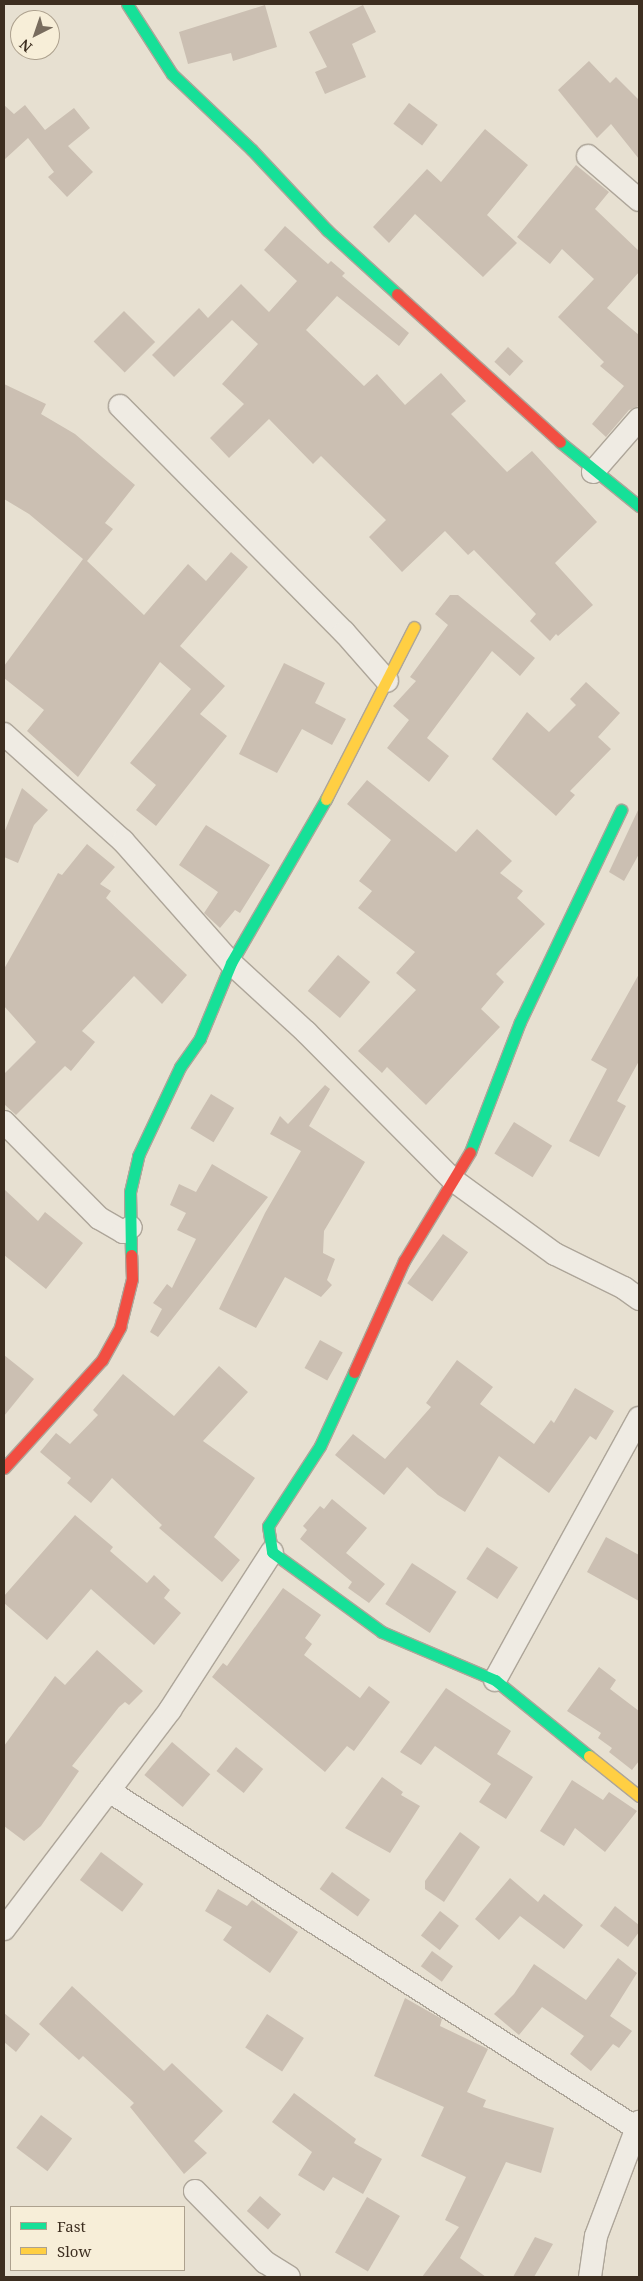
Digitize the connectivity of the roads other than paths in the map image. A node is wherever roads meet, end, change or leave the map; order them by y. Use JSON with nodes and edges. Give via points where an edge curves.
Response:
{"nodes":[{"id":1,"x":126,"y":4,"type":"edge"},
{"id":2,"x":588,"y":156,"type":"dead end"},
{"id":3,"x":639,"y":200,"type":"edge"},
{"id":4,"x":120,"y":406,"type":"dead end"},
{"id":5,"x":639,"y":419,"type":"edge"},
{"id":6,"x":593,"y":472,"type":"junction"},
{"id":7,"x":639,"y":506,"type":"edge"},
{"id":8,"x":414,"y":627,"type":"dead end"},
{"id":9,"x":387,"y":682,"type":"junction"},
{"id":10,"x":4,"y":734,"type":"edge"},
{"id":11,"x":621,"y":810,"type":"dead end"},
{"id":12,"x":231,"y":963,"type":"junction"},
{"id":13,"x":4,"y":1122,"type":"edge"},
{"id":14,"x":453,"y":1180,"type":"junction"},
{"id":15,"x":130,"y":1227,"type":"junction"},
{"id":16,"x":639,"y":1299,"type":"edge"},
{"id":17,"x":639,"y":1418,"type":"edge"},
{"id":18,"x":4,"y":1468,"type":"edge"},
{"id":19,"x":272,"y":1552,"type":"junction"},
{"id":20,"x":495,"y":1680,"type":"junction"},
{"id":21,"x":109,"y":1791,"type":"junction"},
{"id":22,"x":639,"y":1796,"type":"edge"},
{"id":23,"x":4,"y":1929,"type":"edge"},
{"id":24,"x":638,"y":2125,"type":"edge"},
{"id":25,"x":195,"y":2191,"type":"dead end"},
{"id":26,"x":289,"y":2277,"type":"edge"},
{"id":27,"x":590,"y":2277,"type":"edge"}],
"edges":[{"from":1,"to":6,"type":"street","via":[[172,74],[252,150],[327,230]]},
{"from":2,"to":3,"type":"street"},
{"from":4,"to":9,"type":"street","via":[[344,632]]},
{"from":5,"to":6,"type":"street"},
{"from":6,"to":7,"type":"street"},
{"from":8,"to":9,"type":"street"},
{"from":9,"to":12,"type":"street","via":[[348,762]]},
{"from":10,"to":12,"type":"street","via":[[123,841]]},
{"from":11,"to":14,"type":"street","via":[[520,1022],[475,1145]]},
{"from":12,"to":14,"type":"street","via":[[306,1032]]},
{"from":12,"to":15,"type":"street","via":[[200,1038],[180,1068],[138,1156],[130,1192]]},
{"from":13,"to":15,"type":"street","via":[[99,1218],[123,1232]]},
{"from":14,"to":16,"type":"street","via":[[555,1254],[624,1288]]},
{"from":14,"to":19,"type":"street","via":[[404,1261],[320,1446],[268,1526]]},
{"from":15,"to":18,"type":"street","via":[[132,1279],[120,1327],[102,1360]]},
{"from":17,"to":20,"type":"street"},
{"from":19,"to":20,"type":"street","via":[[382,1632]]},
{"from":19,"to":21,"type":"street","via":[[170,1710]]},
{"from":20,"to":22,"type":"street"},
{"from":21,"to":23,"type":"street"},
{"from":21,"to":24,"type":"street"},
{"from":24,"to":27,"type":"street","via":[[596,2236]]},
{"from":25,"to":26,"type":"street","via":[[265,2262]]}]}
